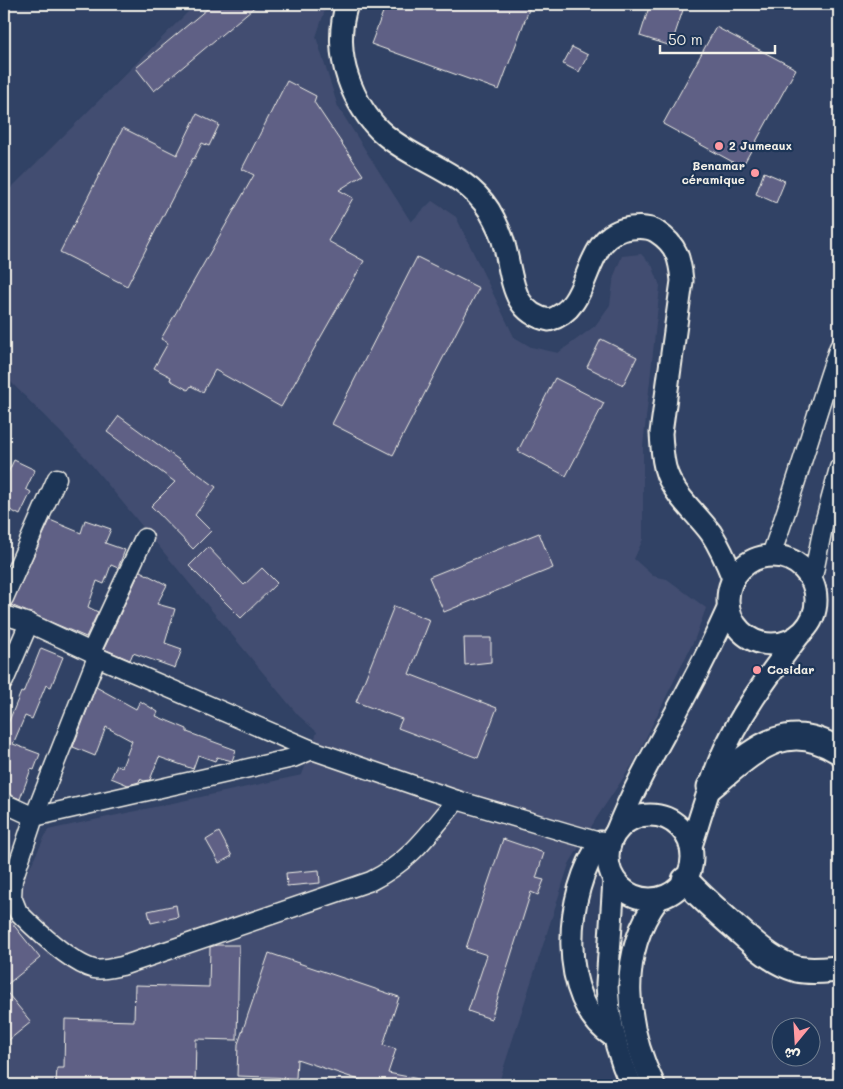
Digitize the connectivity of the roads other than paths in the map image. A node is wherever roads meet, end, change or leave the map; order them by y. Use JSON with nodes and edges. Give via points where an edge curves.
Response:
{"nodes":[{"id":1,"x":347,"y":4,"type":"edge"},
{"id":2,"x":839,"y":347,"type":"edge"},
{"id":3,"x":839,"y":468,"type":"edge"},
{"id":4,"x":57,"y":478,"type":"dead end"},
{"id":5,"x":710,"y":533,"type":"junction"},
{"id":6,"x":144,"y":538,"type":"dead end"},
{"id":7,"x":762,"y":557,"type":"junction"},
{"id":8,"x":733,"y":578,"type":"junction"},
{"id":9,"x":812,"y":582,"type":"junction"},
{"id":10,"x":4,"y":598,"type":"edge"},
{"id":11,"x":728,"y":609,"type":"junction"},
{"id":12,"x":4,"y":616,"type":"edge"},
{"id":13,"x":28,"y":623,"type":"junction"},
{"id":14,"x":799,"y":635,"type":"junction"},
{"id":15,"x":94,"y":655,"type":"junction"},
{"id":16,"x":4,"y":681,"type":"edge"},
{"id":17,"x":312,"y":750,"type":"junction"},
{"id":18,"x":839,"y":752,"type":"edge"},
{"id":19,"x":710,"y":787,"type":"junction"},
{"id":20,"x":457,"y":800,"type":"junction"},
{"id":21,"x":4,"y":803,"type":"edge"},
{"id":22,"x":34,"y":817,"type":"junction"},
{"id":23,"x":610,"y":839,"type":"junction"},
{"id":24,"x":691,"y":846,"type":"junction"},
{"id":25,"x":614,"y":880,"type":"junction"},
{"id":26,"x":685,"y":880,"type":"junction"},
{"id":27,"x":658,"y":899,"type":"junction"},
{"id":28,"x":8,"y":901,"type":"edge"},
{"id":29,"x":839,"y":969,"type":"edge"},
{"id":30,"x":614,"y":1037,"type":"junction"},
{"id":31,"x":630,"y":1085,"type":"edge"},
{"id":32,"x":654,"y":1085,"type":"edge"}],
"edges":[{"from":1,"to":5,"type":"main road","via":[[341,41],[344,66],[354,94],[385,135],[477,194],[498,227],[516,294],[530,313],[549,320],[565,314],[601,245],[618,231],[643,227],[655,230],[676,250],[682,281],[660,433],[662,458],[668,476]]},
{"from":2,"to":7,"type":"street","via":[[793,493]]},
{"from":3,"to":9,"type":"street"},
{"from":4,"to":10,"type":"street"},
{"from":5,"to":7,"type":"main road"},
{"from":5,"to":8,"type":"main road"},
{"from":6,"to":15,"type":"street"},
{"from":7,"to":8,"type":"main road","via":[[746,564]]},
{"from":7,"to":9,"type":"main road","via":[[792,561]]},
{"from":8,"to":11,"type":"main road"},
{"from":9,"to":14,"type":"main road","via":[[815,611]]},
{"from":11,"to":14,"type":"main road","via":[[737,627],[761,643],[781,643]]},
{"from":11,"to":23,"type":"main road"},
{"from":12,"to":13,"type":"street"},
{"from":13,"to":15,"type":"street"},
{"from":13,"to":16,"type":"street"},
{"from":14,"to":19,"type":"main road","via":[[745,712]]},
{"from":15,"to":17,"type":"street"},
{"from":15,"to":22,"type":"street"},
{"from":17,"to":20,"type":"street"},
{"from":17,"to":22,"type":"street","via":[[293,758]]},
{"from":18,"to":19,"type":"highway","via":[[818,740],[782,738],[760,747]]},
{"from":19,"to":24,"type":"main road"},
{"from":20,"to":23,"type":"street","via":[[568,834]]},
{"from":20,"to":28,"type":"street","via":[[410,856],[371,881],[108,970],[88,967],[70,957]]},
{"from":21,"to":22,"type":"street"},
{"from":22,"to":28,"type":"street"},
{"from":23,"to":24,"type":"main road","via":[[625,823],[639,817],[654,816],[664,818],[681,829]]},
{"from":23,"to":25,"type":"main road","via":[[608,863]]},
{"from":23,"to":30,"type":"main road","via":[[590,858],[580,888],[573,923],[573,958],[582,999],[588,1011],[599,1026]]},
{"from":24,"to":26,"type":"main road","via":[[691,867]]},
{"from":25,"to":27,"type":"main road","via":[[629,894],[648,900]]},
{"from":25,"to":30,"type":"main road","via":[[607,984]]},
{"from":26,"to":27,"type":"main road","via":[[675,891]]},
{"from":26,"to":29,"type":"highway","via":[[776,960],[812,971]]},
{"from":27,"to":32,"type":"main road","via":[[643,921],[630,970],[634,1025],[642,1057]]},
{"from":30,"to":31,"type":"main road"}]}
